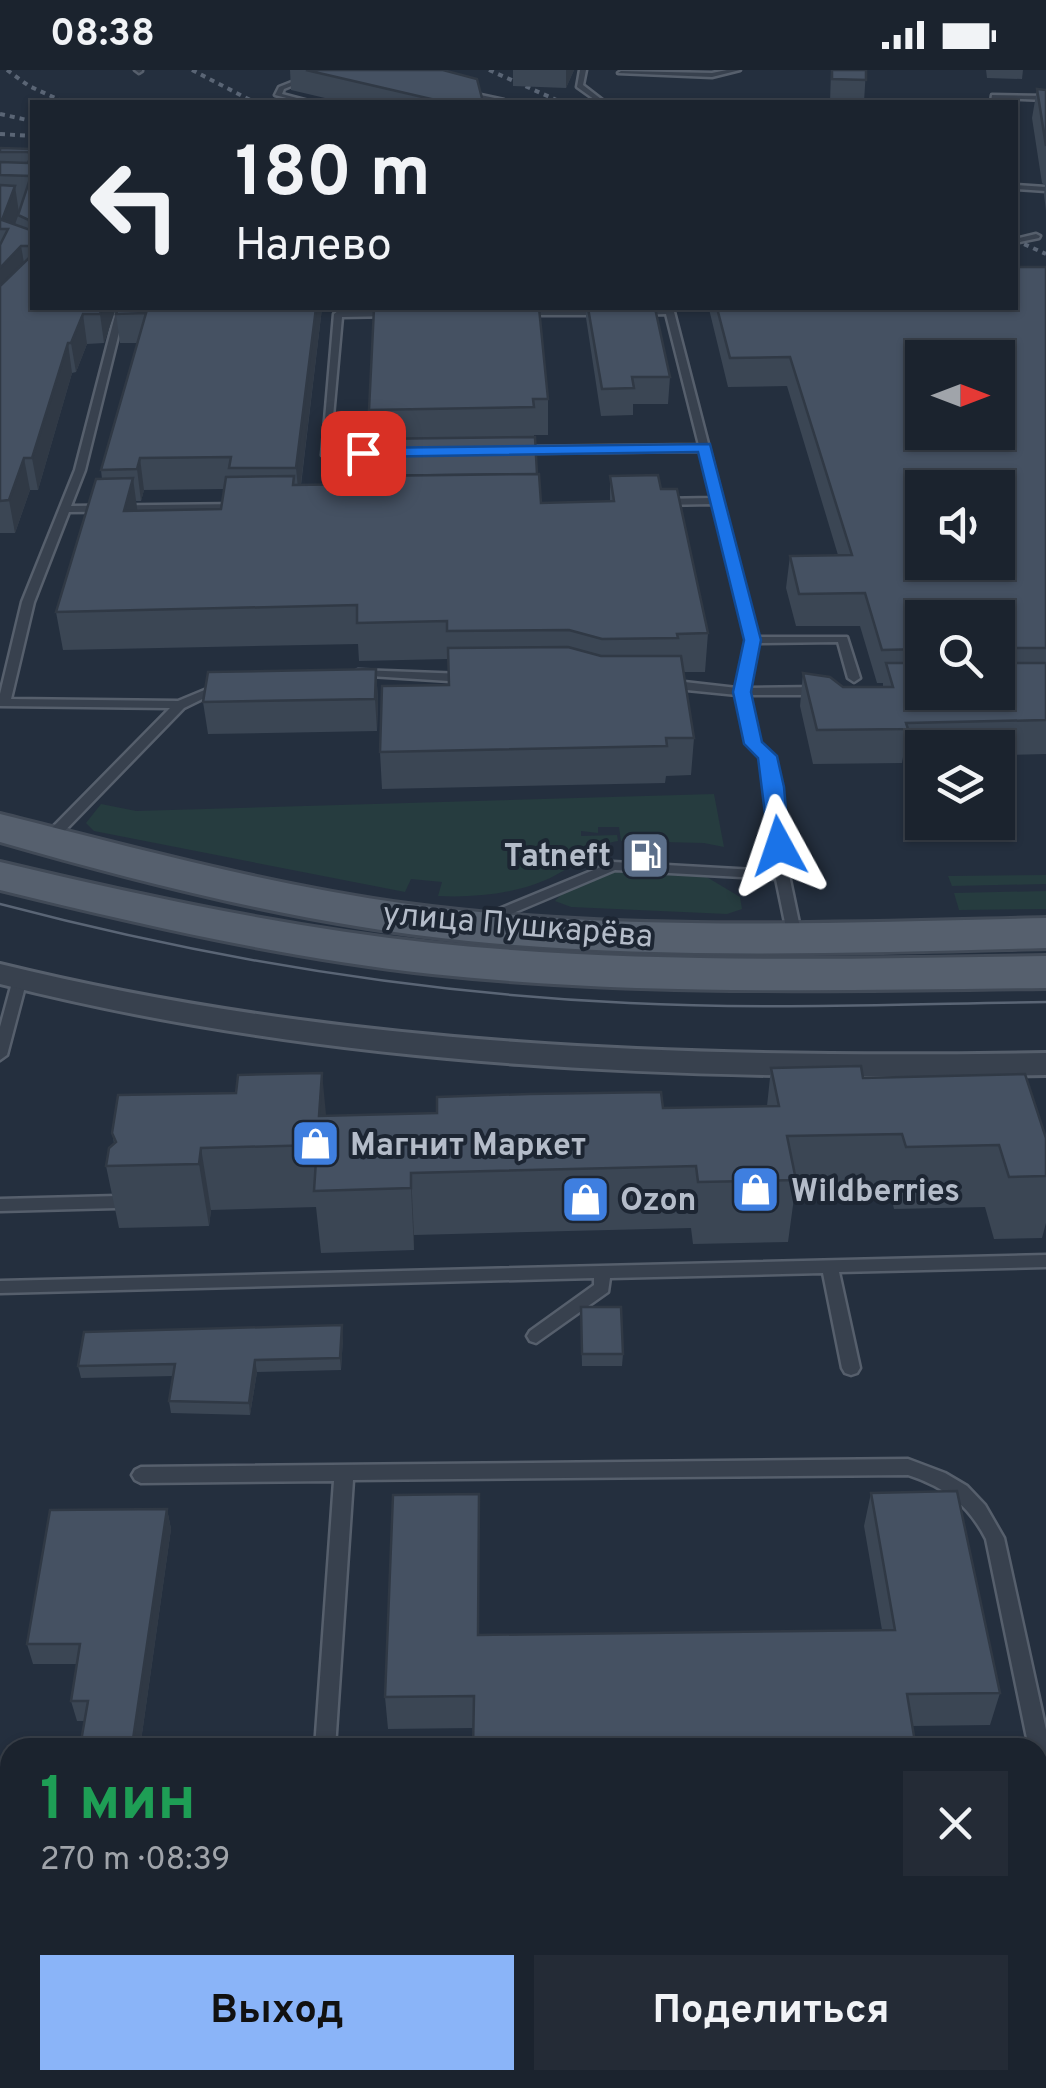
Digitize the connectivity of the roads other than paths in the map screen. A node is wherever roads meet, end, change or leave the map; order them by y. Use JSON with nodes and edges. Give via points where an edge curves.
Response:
{"nodes":[{"id":1,"x":328,"y":70,"type":"edge"},
{"id":2,"x":583,"y":70,"type":"edge"},
{"id":3,"x":737,"y":70,"type":"edge"},
{"id":4,"x":621,"y":72,"type":"dead end"},
{"id":5,"x":452,"y":90,"type":"edge"},
{"id":6,"x":1046,"y":98,"type":"edge"},
{"id":7,"x":300,"y":100,"type":"edge"},
{"id":8,"x":495,"y":100,"type":"edge"},
{"id":9,"x":599,"y":100,"type":"edge"},
{"id":10,"x":994,"y":100,"type":"edge"},
{"id":11,"x":1018,"y":187,"type":"edge"},
{"id":12,"x":1046,"y":188,"type":"edge"},
{"id":13,"x":1036,"y":236,"type":"dead end"},
{"id":14,"x":1018,"y":239,"type":"edge"},
{"id":15,"x":120,"y":310,"type":"edge"},
{"id":16,"x":657,"y":310,"type":"edge"},
{"id":17,"x":670,"y":310,"type":"edge"},
{"id":18,"x":612,"y":312,"type":"edge"},
{"id":19,"x":631,"y":312,"type":"edge"},
{"id":20,"x":514,"y":313,"type":"edge"},
{"id":21,"x":397,"y":314,"type":"edge"},
{"id":22,"x":705,"y":448,"type":"junction"},
{"id":23,"x":505,"y":450,"type":"edge"},
{"id":24,"x":405,"y":452,"type":"edge"},
{"id":25,"x":718,"y":501,"type":"junction"},
{"id":26,"x":639,"y":502,"type":"edge"},
{"id":27,"x":263,"y":506,"type":"edge"},
{"id":28,"x":65,"y":508,"type":"junction"},
{"id":29,"x":753,"y":640,"type":"junction"},
{"id":30,"x":344,"y":673,"type":"edge"},
{"id":31,"x":472,"y":678,"type":"edge"},
{"id":32,"x":231,"y":682,"type":"edge"},
{"id":33,"x":654,"y":684,"type":"edge"},
{"id":34,"x":868,"y":690,"type":"edge"},
{"id":35,"x":832,"y":691,"type":"edge"},
{"id":36,"x":742,"y":692,"type":"junction"},
{"id":37,"x":2,"y":702,"type":"edge"},
{"id":38,"x":180,"y":705,"type":"junction"},
{"id":39,"x":0,"y":828,"type":"edge"},
{"id":40,"x":48,"y":841,"type":"junction"},
{"id":41,"x":782,"y":875,"type":"junction"},
{"id":42,"x":0,"y":876,"type":"edge"},
{"id":43,"x":468,"y":926,"type":"junction"},
{"id":44,"x":1046,"y":933,"type":"edge"},
{"id":45,"x":799,"y":956,"type":"junction"},
{"id":46,"x":1046,"y":972,"type":"edge"},
{"id":47,"x":10,"y":977,"type":"edge"},
{"id":48,"x":0,"y":1055,"type":"edge"},
{"id":49,"x":1045,"y":1068,"type":"edge"},
{"id":50,"x":117,"y":1202,"type":"edge"},
{"id":51,"x":0,"y":1204,"type":"edge"},
{"id":52,"x":1046,"y":1261,"type":"edge"},
{"id":53,"x":830,"y":1267,"type":"junction"},
{"id":54,"x":602,"y":1273,"type":"junction"},
{"id":55,"x":0,"y":1287,"type":"edge"},
{"id":56,"x":536,"y":1336,"type":"dead end"},
{"id":57,"x":851,"y":1368,"type":"dead end"},
{"id":58,"x":344,"y":1473,"type":"junction"},
{"id":59,"x":142,"y":1475,"type":"dead end"},
{"id":60,"x":327,"y":1738,"type":"edge"},
{"id":61,"x":1038,"y":1738,"type":"edge"}],
"edges":[{"from":1,"to":7,"type":"lane","via":[[278,95]]},
{"from":2,"to":9,"type":"lane","via":[[579,86]]},
{"from":3,"to":4,"type":"lane"},
{"from":5,"to":8,"type":"lane"},
{"from":6,"to":10,"type":"lane"},
{"from":11,"to":12,"type":"lane"},
{"from":13,"to":14,"type":"lane"},
{"from":15,"to":28,"type":"lane"},
{"from":16,"to":19,"type":"lane"},
{"from":17,"to":22,"type":"lane"},
{"from":18,"to":20,"type":"lane"},
{"from":21,"to":24,"type":"lane","via":[[338,314],[325,453]]},
{"from":22,"to":23,"type":"lane"},
{"from":22,"to":25,"type":"lane"},
{"from":25,"to":26,"type":"lane"},
{"from":25,"to":29,"type":"lane"},
{"from":27,"to":28,"type":"lane"},
{"from":28,"to":37,"type":"lane","via":[[28,602]]},
{"from":29,"to":34,"type":"lane","via":[[843,639],[852,684]]},
{"from":29,"to":36,"type":"lane"},
{"from":30,"to":31,"type":"lane"},
{"from":32,"to":38,"type":"lane"},
{"from":33,"to":36,"type":"lane"},
{"from":35,"to":36,"type":"lane"},
{"from":36,"to":41,"type":"lane","via":[[754,744],[767,756],[774,787]]},
{"from":37,"to":38,"type":"lane"},
{"from":38,"to":40,"type":"lane"},
{"from":39,"to":40,"type":"main road","name":"улица Пушкарёва"},
{"from":40,"to":43,"type":"main road","name":"улица Пушкарёва","via":[[191,880]]},
{"from":41,"to":43,"type":"lane","via":[[613,866]]},
{"from":41,"to":45,"type":"lane"},
{"from":42,"to":45,"type":"main road","name":"улица Пушкарёва","via":[[172,918],[430,958],[590,972]]},
{"from":43,"to":45,"type":"main road","name":"улица Пушкарёва","via":[[630,935]]},
{"from":44,"to":45,"type":"main road","name":"улица Пушкарёва"},
{"from":45,"to":46,"type":"main road","name":"улица Пушкарёва"},
{"from":47,"to":48,"type":"lane"},
{"from":47,"to":49,"type":"street","via":[[246,1022],[560,1057]]},
{"from":50,"to":51,"type":"lane"},
{"from":52,"to":53,"type":"lane"},
{"from":53,"to":54,"type":"lane"},
{"from":53,"to":57,"type":"lane"},
{"from":54,"to":55,"type":"lane"},
{"from":54,"to":56,"type":"lane","via":[[602,1288]]},
{"from":58,"to":59,"type":"lane"},
{"from":58,"to":60,"type":"lane"},
{"from":58,"to":61,"type":"lane","via":[[908,1467],[948,1480],[980,1506],[995,1538]]}]}
